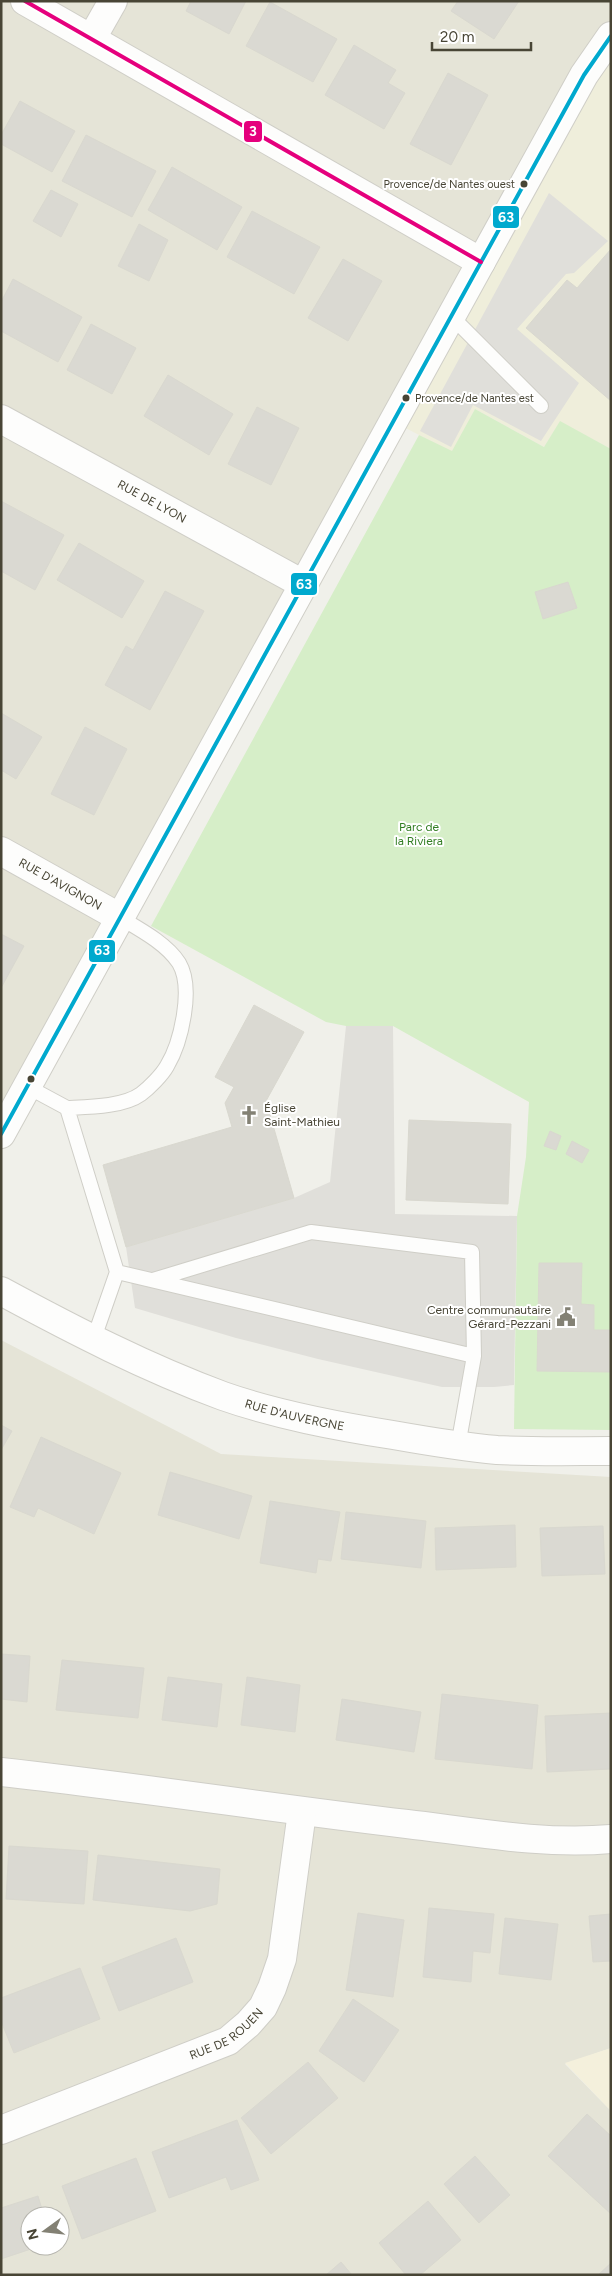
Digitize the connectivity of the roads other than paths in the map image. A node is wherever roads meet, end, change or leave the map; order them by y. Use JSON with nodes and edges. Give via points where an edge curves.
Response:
{"nodes":[{"id":1,"x":25,"y":1,"type":"edge"},
{"id":2,"x":113,"y":1,"type":"edge"},
{"id":3,"x":611,"y":36,"type":"edge"},
{"id":4,"x":92,"y":38,"type":"junction"},
{"id":5,"x":481,"y":262,"type":"junction"},
{"id":6,"x":451,"y":316,"type":"junction"},
{"id":7,"x":541,"y":406,"type":"dead end"},
{"id":8,"x":1,"y":419,"type":"edge"},
{"id":9,"x":303,"y":584,"type":"junction"},
{"id":10,"x":1,"y":851,"type":"edge"},
{"id":11,"x":119,"y":918,"type":"junction"},
{"id":12,"x":28,"y":1087,"type":"junction"},
{"id":13,"x":66,"y":1108,"type":"junction"},
{"id":14,"x":1,"y":1134,"type":"edge"},
{"id":15,"x":117,"y":1272,"type":"junction"},
{"id":16,"x":153,"y":1280,"type":"junction"},
{"id":17,"x":1,"y":1291,"type":"edge"},
{"id":18,"x":94,"y":1338,"type":"junction"},
{"id":19,"x":474,"y":1356,"type":"junction"},
{"id":20,"x":458,"y":1446,"type":"junction"},
{"id":21,"x":611,"y":1451,"type":"edge"},
{"id":22,"x":1,"y":1772,"type":"edge"},
{"id":23,"x":302,"y":1812,"type":"junction"},
{"id":24,"x":611,"y":1839,"type":"edge"},
{"id":25,"x":1,"y":2130,"type":"edge"}],
"edges":[{"from":1,"to":4,"type":"street"},
{"from":2,"to":4,"type":"street"},
{"from":3,"to":5,"type":"street","via":[[584,75]]},
{"from":4,"to":5,"type":"street"},
{"from":5,"to":6,"type":"street"},
{"from":6,"to":7,"type":"lane"},
{"from":6,"to":9,"type":"street"},
{"from":8,"to":9,"type":"street","name":"RUE DE LYON"},
{"from":9,"to":11,"type":"street"},
{"from":10,"to":11,"type":"street","name":"RUE D'AVIGNON"},
{"from":11,"to":12,"type":"street"},
{"from":11,"to":13,"type":"lane","via":[[154,938],[179,964],[187,996],[180,1034],[166,1067],[140,1094],[107,1106]]},
{"from":12,"to":13,"type":"lane"},
{"from":12,"to":14,"type":"street"},
{"from":13,"to":15,"type":"lane"},
{"from":15,"to":16,"type":"lane"},
{"from":15,"to":18,"type":"lane"},
{"from":16,"to":19,"type":"lane"},
{"from":16,"to":19,"type":"lane","via":[[311,1232],[472,1252]]},
{"from":17,"to":18,"type":"street","name":"RUE D'AUVERGNE"},
{"from":18,"to":20,"type":"street","name":"RUE D'AUVERGNE","via":[[225,1396],[341,1427]]},
{"from":19,"to":20,"type":"lane"},
{"from":20,"to":21,"type":"street","name":"RUE D'AUVERGNE","via":[[499,1450]]},
{"from":22,"to":23,"type":"street"},
{"from":23,"to":24,"type":"street","via":[[519,1837]]},
{"from":23,"to":25,"type":"street","name":"RUE DE ROUEN","via":[[282,1959],[263,2007],[248,2024],[228,2041]]}]}
